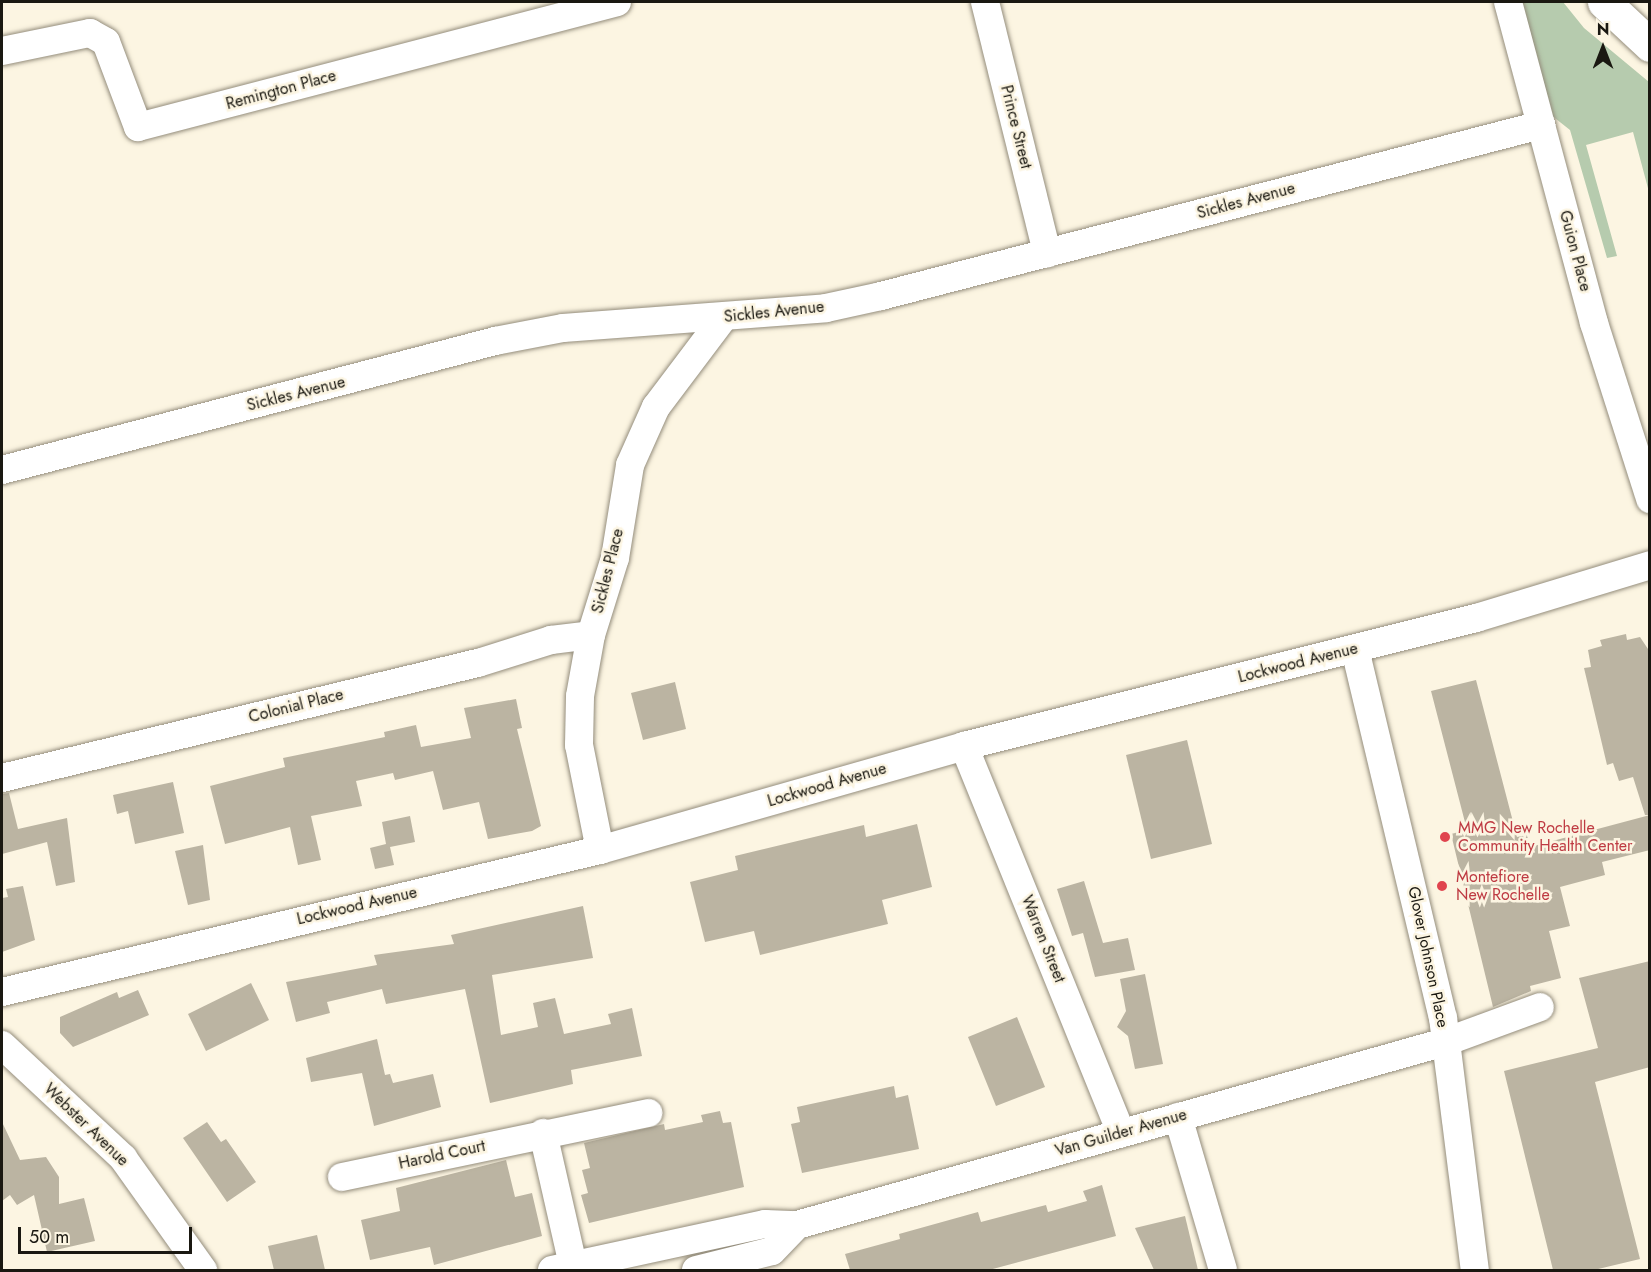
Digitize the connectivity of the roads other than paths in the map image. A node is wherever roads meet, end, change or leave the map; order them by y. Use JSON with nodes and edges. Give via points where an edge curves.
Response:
{"nodes":[{"id":1,"x":617,"y":2,"type":"edge"},
{"id":2,"x":985,"y":2,"type":"edge"},
{"id":3,"x":1508,"y":2,"type":"edge"},
{"id":4,"x":1604,"y":2,"type":"edge"},
{"id":5,"x":1650,"y":27,"type":"edge"},
{"id":6,"x":1650,"y":45,"type":"edge"},
{"id":7,"x":2,"y":51,"type":"edge"},
{"id":8,"x":1541,"y":124,"type":"junction"},
{"id":9,"x":1047,"y":253,"type":"junction"},
{"id":10,"x":723,"y":318,"type":"junction"},
{"id":11,"x":2,"y":470,"type":"edge"},
{"id":12,"x":1650,"y":499,"type":"edge"},
{"id":13,"x":1650,"y":565,"type":"edge"},
{"id":14,"x":591,"y":635,"type":"junction"},
{"id":15,"x":1355,"y":649,"type":"junction"},
{"id":16,"x":964,"y":746,"type":"junction"},
{"id":17,"x":2,"y":778,"type":"edge"},
{"id":18,"x":600,"y":850,"type":"junction"},
{"id":19,"x":2,"y":992,"type":"edge"},
{"id":20,"x":1540,"y":1007,"type":"dead end"},
{"id":21,"x":1445,"y":1042,"type":"junction"},
{"id":22,"x":2,"y":1045,"type":"edge"},
{"id":23,"x":648,"y":1113,"type":"dead end"},
{"id":24,"x":1178,"y":1117,"type":"junction"},
{"id":25,"x":543,"y":1132,"type":"junction"},
{"id":26,"x":1121,"y":1133,"type":"junction"},
{"id":27,"x":342,"y":1177,"type":"dead end"},
{"id":28,"x":797,"y":1225,"type":"junction"},
{"id":29,"x":566,"y":1269,"type":"edge"},
{"id":30,"x":203,"y":1270,"type":"edge"},
{"id":31,"x":696,"y":1270,"type":"edge"},
{"id":32,"x":1223,"y":1270,"type":"edge"},
{"id":33,"x":1475,"y":1270,"type":"edge"}],
"edges":[{"from":1,"to":7,"type":"street","name":"Remington Place","via":[[138,127],[106,42],[90,33]]},
{"from":2,"to":9,"type":"street","name":"Prince Street"},
{"from":3,"to":8,"type":"street","name":"Guion Place"},
{"from":4,"to":5,"type":"main road"},
{"from":4,"to":6,"type":"main road"},
{"from":8,"to":9,"type":"street","name":"Sickles Avenue"},
{"from":8,"to":12,"type":"street","name":"Guion Place"},
{"from":9,"to":10,"type":"street","name":"Sickles Avenue","via":[[826,308]]},
{"from":10,"to":11,"type":"street","name":"Sickles Avenue","via":[[563,328],[495,341]]},
{"from":10,"to":14,"type":"street","name":"Sickles Place","via":[[639,435],[615,558]]},
{"from":13,"to":15,"type":"street","name":"Lockwood Avenue"},
{"from":14,"to":17,"type":"street","name":"Colonial Place","via":[[551,640],[478,663]]},
{"from":14,"to":18,"type":"street","name":"Sickles Place","via":[[579,745]]},
{"from":15,"to":16,"type":"street","name":"Lockwood Avenue"},
{"from":15,"to":21,"type":"street","name":"Glover Johnson Place"},
{"from":16,"to":18,"type":"street","name":"Lockwood Avenue"},
{"from":16,"to":26,"type":"street","name":"Warren Street"},
{"from":18,"to":19,"type":"street","name":"Lockwood Avenue"},
{"from":20,"to":21,"type":"street"},
{"from":21,"to":24,"type":"street","name":"Van Guilder Avenue"},
{"from":21,"to":33,"type":"street","name":"Glover Johnson Place"},
{"from":22,"to":30,"type":"street","name":"Webster Avenue","via":[[123,1158]]},
{"from":23,"to":25,"type":"street","name":"Harold Court"},
{"from":24,"to":26,"type":"street","name":"Van Guilder Avenue"},
{"from":24,"to":32,"type":"street"},
{"from":25,"to":27,"type":"street","name":"Harold Court"},
{"from":25,"to":29,"type":"street"},
{"from":26,"to":28,"type":"street","name":"Van Guilder Avenue"},
{"from":28,"to":29,"type":"street","name":"Van Guilder Avenue","via":[[765,1224]]},
{"from":28,"to":31,"type":"street","via":[[772,1251]]}]}
